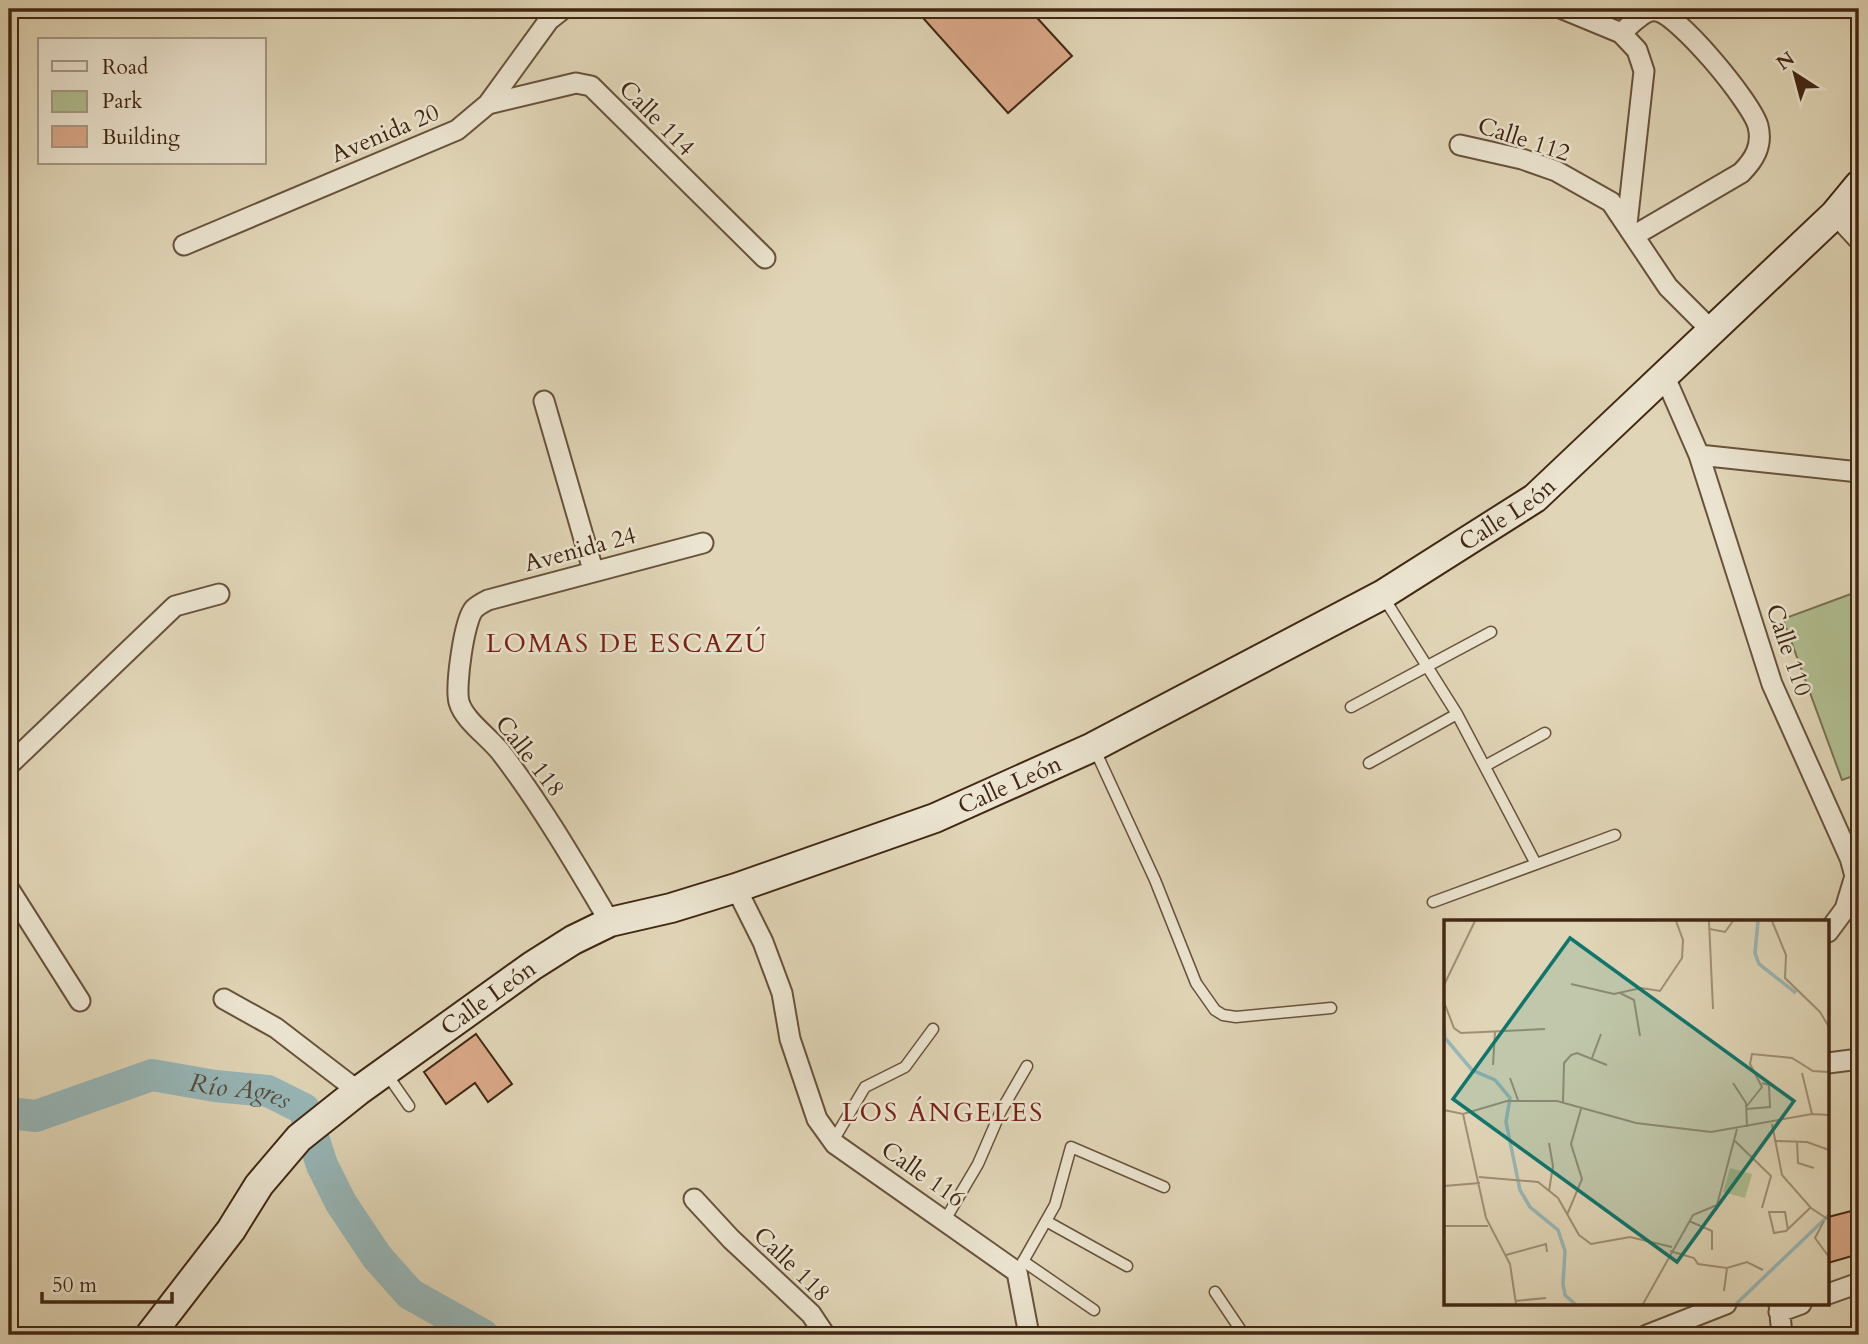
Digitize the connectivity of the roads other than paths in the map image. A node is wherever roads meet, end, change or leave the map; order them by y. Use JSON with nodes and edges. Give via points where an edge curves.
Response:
{"nodes":[{"id":1,"x":563,"y":9,"type":"edge"},
{"id":2,"x":1563,"y":9,"type":"edge"},
{"id":3,"x":1621,"y":33,"type":"junction"},
{"id":4,"x":488,"y":104,"type":"junction"},
{"id":5,"x":1460,"y":145,"type":"dead end"},
{"id":6,"x":1859,"y":185,"type":"edge"},
{"id":7,"x":1835,"y":214,"type":"junction"},
{"id":8,"x":1631,"y":230,"type":"junction"},
{"id":9,"x":1859,"y":240,"type":"edge"},
{"id":10,"x":184,"y":245,"type":"dead end"},
{"id":11,"x":765,"y":258,"type":"dead end"},
{"id":12,"x":1712,"y":331,"type":"junction"},
{"id":13,"x":1665,"y":377,"type":"junction"},
{"id":14,"x":544,"y":401,"type":"dead end"},
{"id":15,"x":1699,"y":455,"type":"junction"},
{"id":16,"x":1859,"y":472,"type":"edge"},
{"id":17,"x":703,"y":543,"type":"dead end"},
{"id":18,"x":593,"y":570,"type":"junction"},
{"id":19,"x":219,"y":594,"type":"dead end"},
{"id":20,"x":1382,"y":595,"type":"junction"},
{"id":21,"x":473,"y":610,"type":"joint"},
{"id":22,"x":1491,"y":632,"type":"dead end"},
{"id":23,"x":1426,"y":667,"type":"junction"},
{"id":24,"x":1351,"y":707,"type":"dead end"},
{"id":25,"x":1457,"y":713,"type":"junction"},
{"id":26,"x":1545,"y":733,"type":"dead end"},
{"id":27,"x":1093,"y":747,"type":"junction"},
{"id":28,"x":1369,"y":763,"type":"dead end"},
{"id":29,"x":9,"y":765,"type":"edge"},
{"id":30,"x":1485,"y":766,"type":"junction"},
{"id":31,"x":1615,"y":835,"type":"dead end"},
{"id":32,"x":1536,"y":864,"type":"junction"},
{"id":33,"x":736,"y":888,"type":"junction"},
{"id":34,"x":9,"y":889,"type":"edge"},
{"id":35,"x":1433,"y":902,"type":"dead end"},
{"id":36,"x":610,"y":922,"type":"junction"},
{"id":37,"x":1829,"y":931,"type":"edge"},
{"id":38,"x":224,"y":999,"type":"dead end"},
{"id":39,"x":80,"y":1001,"type":"dead end"},
{"id":40,"x":1331,"y":1008,"type":"dead end"},
{"id":41,"x":933,"y":1029,"type":"dead end"},
{"id":42,"x":1859,"y":1059,"type":"edge"},
{"id":43,"x":1829,"y":1063,"type":"edge"},
{"id":44,"x":1027,"y":1066,"type":"dead end"},
{"id":45,"x":386,"y":1073,"type":"junction"},
{"id":46,"x":358,"y":1091,"type":"junction"},
{"id":47,"x":409,"y":1106,"type":"dead end"},
{"id":48,"x":833,"y":1141,"type":"junction"},
{"id":49,"x":1164,"y":1187,"type":"dead end"},
{"id":50,"x":694,"y":1199,"type":"dead end"},
{"id":51,"x":945,"y":1220,"type":"junction"},
{"id":52,"x":1046,"y":1221,"type":"junction"},
{"id":53,"x":1020,"y":1266,"type":"junction"},
{"id":54,"x":1127,"y":1266,"type":"dead end"},
{"id":55,"x":1859,"y":1283,"type":"edge"},
{"id":56,"x":1215,"y":1292,"type":"dead end"},
{"id":57,"x":1829,"y":1294,"type":"edge"},
{"id":58,"x":1721,"y":1306,"type":"edge"},
{"id":59,"x":1779,"y":1308,"type":"edge"},
{"id":60,"x":1094,"y":1310,"type":"dead end"},
{"id":61,"x":150,"y":1335,"type":"edge"},
{"id":62,"x":825,"y":1335,"type":"edge"},
{"id":63,"x":1029,"y":1335,"type":"edge"},
{"id":64,"x":1244,"y":1335,"type":"edge"},
{"id":65,"x":1647,"y":1335,"type":"edge"},
{"id":66,"x":1782,"y":1335,"type":"edge"}],
"edges":[{"from":1,"to":4,"type":"street","name":"Avenida 20","via":[[549,20]]},
{"from":2,"to":3,"type":"street"},
{"from":3,"to":8,"type":"street","via":[[1637,50],[1644,71]]},
{"from":3,"to":8,"type":"street","via":[[1646,13],[1667,14],[1735,87],[1758,127],[1754,160],[1741,173]]},
{"from":4,"to":10,"type":"street","name":"Avenida 20","via":[[457,130]]},
{"from":4,"to":11,"type":"street","name":"Calle 114","via":[[576,83],[591,86]]},
{"from":5,"to":8,"type":"street","name":"Calle 112","via":[[1556,171],[1611,202]]},
{"from":6,"to":7,"type":"main road","name":"Calle León"},
{"from":7,"to":9,"type":"street"},
{"from":7,"to":12,"type":"main road","name":"Calle León"},
{"from":8,"to":12,"type":"street","via":[[1668,287]]},
{"from":12,"to":13,"type":"main road","name":"Calle León"},
{"from":13,"to":15,"type":"street","name":"Calle 110"},
{"from":13,"to":20,"type":"main road","name":"Calle León","via":[[1535,498]]},
{"from":14,"to":18,"type":"street"},
{"from":15,"to":16,"type":"street"},
{"from":15,"to":37,"type":"street","name":"Calle 110","via":[[1772,684],[1855,876],[1845,909]]},
{"from":17,"to":18,"type":"street","name":"Avenida 24"},
{"from":18,"to":21,"type":"street","name":"Avenida 24","via":[[488,600]]},
{"from":19,"to":29,"type":"street","via":[[175,606]]},
{"from":20,"to":23,"type":"lane"},
{"from":20,"to":27,"type":"main road","name":"Calle León"},
{"from":21,"to":36,"type":"street","name":"Calle 118","via":[[464,635],[459,704],[502,753]]},
{"from":22,"to":23,"type":"lane"},
{"from":23,"to":24,"type":"lane"},
{"from":23,"to":25,"type":"lane"},
{"from":25,"to":28,"type":"lane"},
{"from":25,"to":30,"type":"lane"},
{"from":26,"to":30,"type":"lane"},
{"from":27,"to":33,"type":"main road","name":"Calle León","via":[[935,818]]},
{"from":27,"to":40,"type":"lane","via":[[1155,880],[1196,983],[1215,1010],[1236,1017]]},
{"from":30,"to":32,"type":"lane"},
{"from":31,"to":32,"type":"lane"},
{"from":32,"to":35,"type":"lane"},
{"from":33,"to":36,"type":"main road","name":"Calle León"},
{"from":33,"to":48,"type":"street","name":"Calle 116","via":[[782,993],[790,1039],[817,1119]]},
{"from":34,"to":39,"type":"street"},
{"from":36,"to":45,"type":"main road","name":"Calle León","via":[[532,966]]},
{"from":38,"to":46,"type":"street","via":[[276,1028]]},
{"from":41,"to":48,"type":"lane","via":[[905,1067],[865,1087]]},
{"from":42,"to":43,"type":"street"},
{"from":44,"to":51,"type":"lane"},
{"from":45,"to":46,"type":"main road","name":"Calle León"},
{"from":45,"to":47,"type":"lane"},
{"from":46,"to":61,"type":"main road","name":"Calle León","via":[[299,1138],[259,1185],[231,1230]]},
{"from":48,"to":51,"type":"street","name":"Calle 116"},
{"from":49,"to":52,"type":"lane","via":[[1071,1147]]},
{"from":50,"to":62,"type":"street","name":"Calle 118","via":[[811,1314]]},
{"from":51,"to":53,"type":"street","name":"Calle 116"},
{"from":52,"to":53,"type":"lane"},
{"from":52,"to":54,"type":"lane"},
{"from":53,"to":60,"type":"lane"},
{"from":53,"to":63,"type":"street"},
{"from":55,"to":57,"type":"street"},
{"from":56,"to":64,"type":"lane"},
{"from":58,"to":65,"type":"street"},
{"from":59,"to":66,"type":"street"}]}
